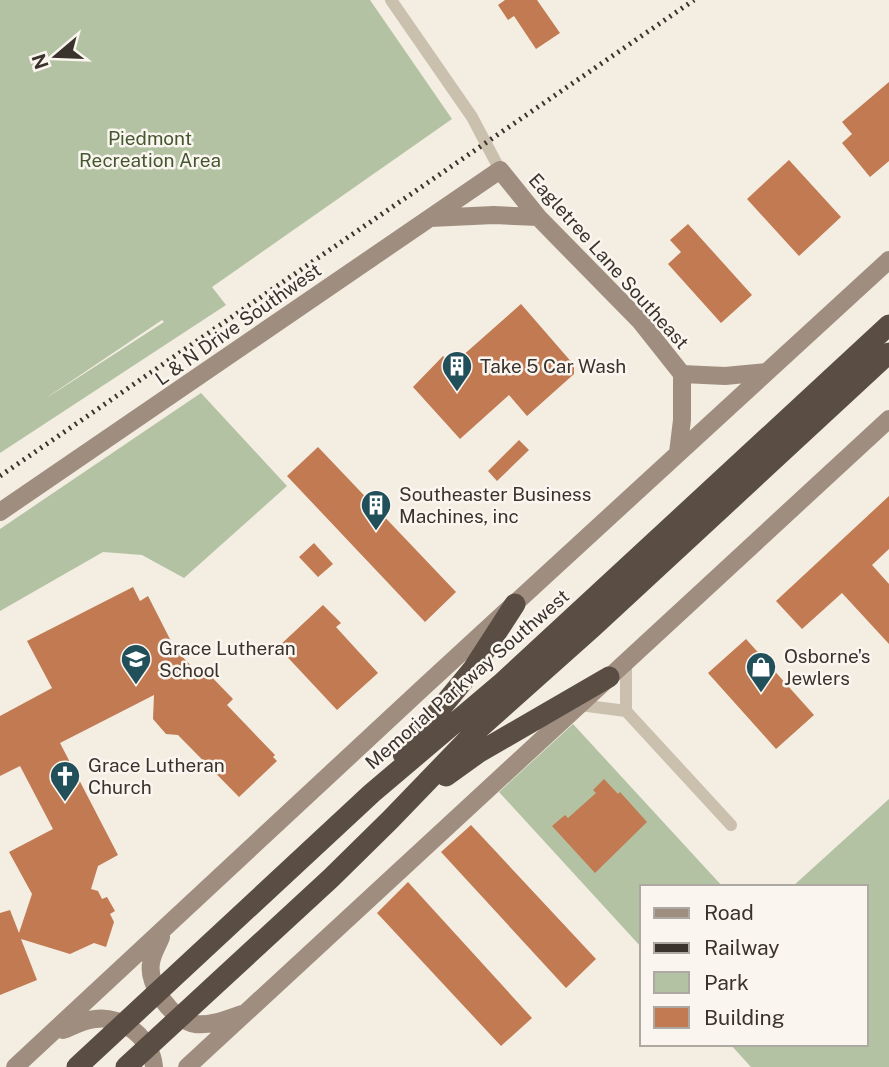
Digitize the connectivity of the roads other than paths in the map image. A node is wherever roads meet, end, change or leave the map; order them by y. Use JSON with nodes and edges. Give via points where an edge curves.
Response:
{"nodes":[{"id":1,"x":391,"y":0,"type":"edge"},
{"id":2,"x":500,"y":170,"type":"junction"},
{"id":3,"x":538,"y":217,"type":"junction"},
{"id":4,"x":430,"y":218,"type":"junction"},
{"id":5,"x":889,"y":260,"type":"edge"},
{"id":6,"x":889,"y":325,"type":"edge"},
{"id":7,"x":889,"y":353,"type":"edge"},
{"id":8,"x":766,"y":372,"type":"junction"},
{"id":9,"x":682,"y":374,"type":"junction"},
{"id":10,"x":889,"y":419,"type":"edge"},
{"id":11,"x":678,"y":453,"type":"junction"},
{"id":12,"x":0,"y":512,"type":"edge"},
{"id":13,"x":514,"y":604,"type":"junction"},
{"id":14,"x":626,"y":662,"type":"junction"},
{"id":15,"x":609,"y":677,"type":"junction"},
{"id":16,"x":580,"y":705,"type":"junction"},
{"id":17,"x":626,"y":711,"type":"junction"},
{"id":18,"x":372,"y":793,"type":"junction"},
{"id":19,"x":402,"y":808,"type":"junction"},
{"id":20,"x":731,"y":825,"type":"dead end"},
{"id":21,"x":163,"y":931,"type":"junction"},
{"id":22,"x":249,"y":1011,"type":"junction"},
{"id":23,"x":52,"y":1035,"type":"junction"},
{"id":24,"x":15,"y":1067,"type":"edge"},
{"id":25,"x":76,"y":1067,"type":"edge"},
{"id":26,"x":126,"y":1067,"type":"edge"},
{"id":27,"x":154,"y":1067,"type":"edge"},
{"id":28,"x":187,"y":1067,"type":"edge"}],
"edges":[{"from":1,"to":2,"type":"street","name":"Eagletree Lane Southeast","via":[[472,117]]},
{"from":2,"to":3,"type":"main road","name":"Eagletree Lane Southeast"},
{"from":2,"to":4,"type":"main road","name":"L & N Drive Southwest"},
{"from":3,"to":4,"type":"main road"},
{"from":3,"to":9,"type":"main road","name":"Eagletree Lane Southeast","via":[[640,321]]},
{"from":4,"to":12,"type":"main road","name":"L & N Drive Southwest"},
{"from":5,"to":8,"type":"main road"},
{"from":6,"to":18,"type":"highway","name":"Memorial Parkway Southwest","via":[[503,682]]},
{"from":7,"to":19,"type":"highway","via":[[473,734]]},
{"from":8,"to":9,"type":"main road","name":"Eagletree Lane Southeast"},
{"from":8,"to":11,"type":"main road"},
{"from":9,"to":11,"type":"main road","name":"Eagletree Lane Southeast"},
{"from":10,"to":14,"type":"main road"},
{"from":11,"to":13,"type":"main road"},
{"from":13,"to":18,"type":"highway","via":[[473,668]]},
{"from":13,"to":21,"type":"main road"},
{"from":14,"to":15,"type":"main road"},
{"from":14,"to":17,"type":"street"},
{"from":15,"to":16,"type":"main road"},
{"from":15,"to":19,"type":"highway","via":[[478,753]]},
{"from":16,"to":17,"type":"street"},
{"from":16,"to":22,"type":"main road"},
{"from":17,"to":20,"type":"street"},
{"from":18,"to":25,"type":"highway","name":"Memorial Parkway Southwest"},
{"from":19,"to":26,"type":"highway"},
{"from":21,"to":22,"type":"main road","via":[[151,962],[151,980],[173,1012],[192,1024],[210,1024]]},
{"from":21,"to":23,"type":"main road"},
{"from":22,"to":28,"type":"main road"},
{"from":23,"to":24,"type":"main road"},
{"from":23,"to":27,"type":"main road","via":[[95,1018],[113,1019],[145,1041]]}]}
